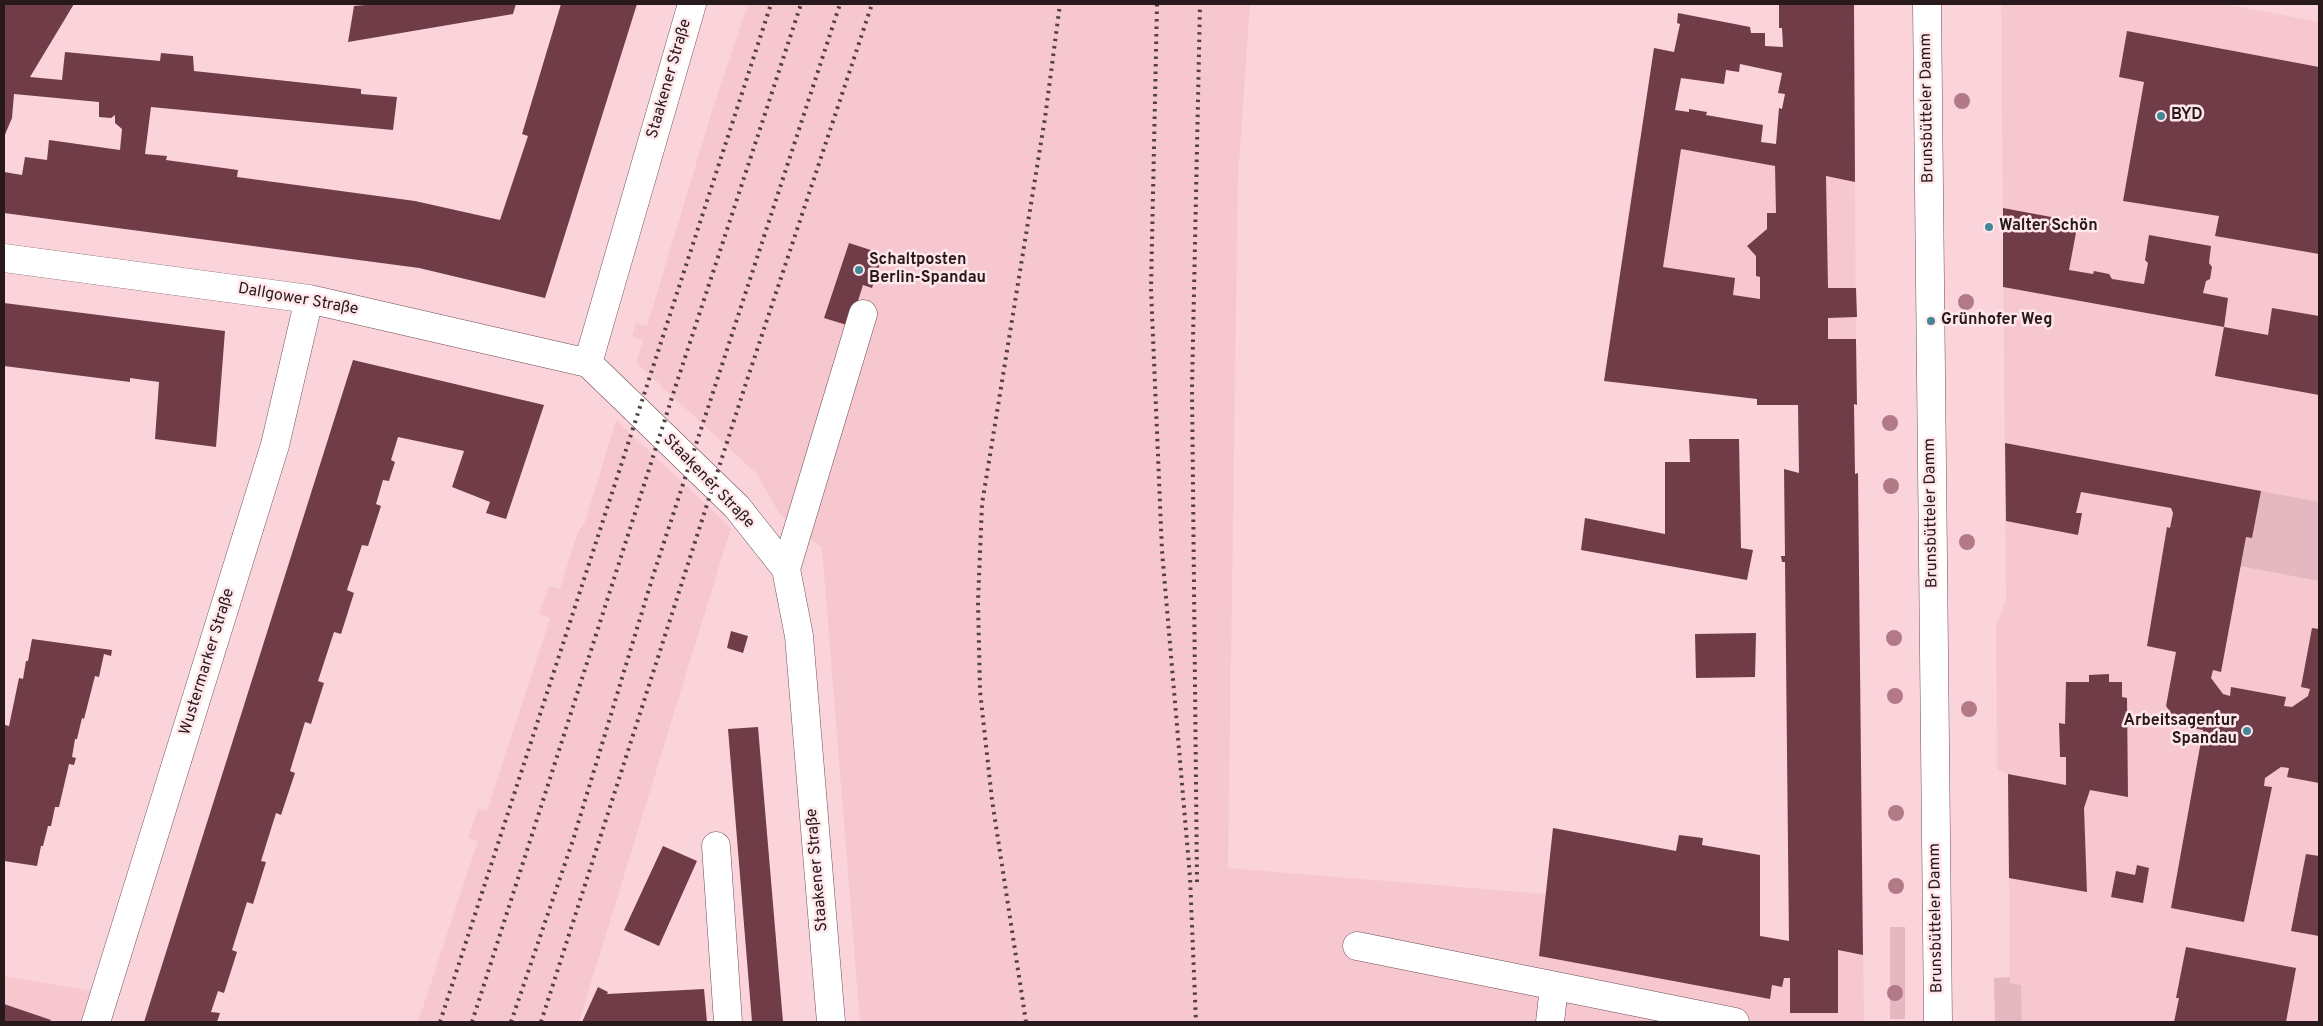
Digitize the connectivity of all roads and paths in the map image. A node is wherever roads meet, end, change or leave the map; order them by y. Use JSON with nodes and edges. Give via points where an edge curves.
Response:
{"nodes":[{"id":1,"x":692,"y":4,"type":"edge"},
{"id":2,"x":1927,"y":4,"type":"edge"},
{"id":3,"x":4,"y":258,"type":"edge"},
{"id":4,"x":309,"y":299,"type":"junction"},
{"id":5,"x":863,"y":314,"type":"dead end"},
{"id":6,"x":588,"y":363,"type":"junction"},
{"id":7,"x":786,"y":569,"type":"junction"},
{"id":8,"x":716,"y":846,"type":"dead end"},
{"id":9,"x":1356,"y":946,"type":"dead end"},
{"id":10,"x":1554,"y":987,"type":"junction"},
{"id":11,"x":1620,"y":1011,"type":"edge"},
{"id":12,"x":1721,"y":1021,"type":"edge"},
{"id":13,"x":96,"y":1022,"type":"edge"},
{"id":14,"x":728,"y":1022,"type":"edge"},
{"id":15,"x":831,"y":1022,"type":"edge"},
{"id":16,"x":1550,"y":1022,"type":"edge"},
{"id":17,"x":1938,"y":1022,"type":"edge"}],
"edges":[{"from":1,"to":6,"type":"street","name":"Staakener Straße"},
{"from":2,"to":17,"type":"street","name":"Brunsbütteler Damm"},
{"from":3,"to":4,"type":"street","name":"Dallgower Straße"},
{"from":4,"to":6,"type":"street","name":"Dallgower Straße"},
{"from":4,"to":13,"type":"street","name":"Wustermarker Straße","via":[[275,445]]},
{"from":5,"to":7,"type":"street"},
{"from":6,"to":7,"type":"street","name":"Staakener Straße","via":[[737,507]]},
{"from":7,"to":15,"type":"street","name":"Staakener Straße","via":[[799,636]]},
{"from":8,"to":14,"type":"street"},
{"from":9,"to":10,"type":"street"},
{"from":10,"to":11,"type":"street"},
{"from":10,"to":16,"type":"street"},
{"from":11,"to":12,"type":"street"}]}
